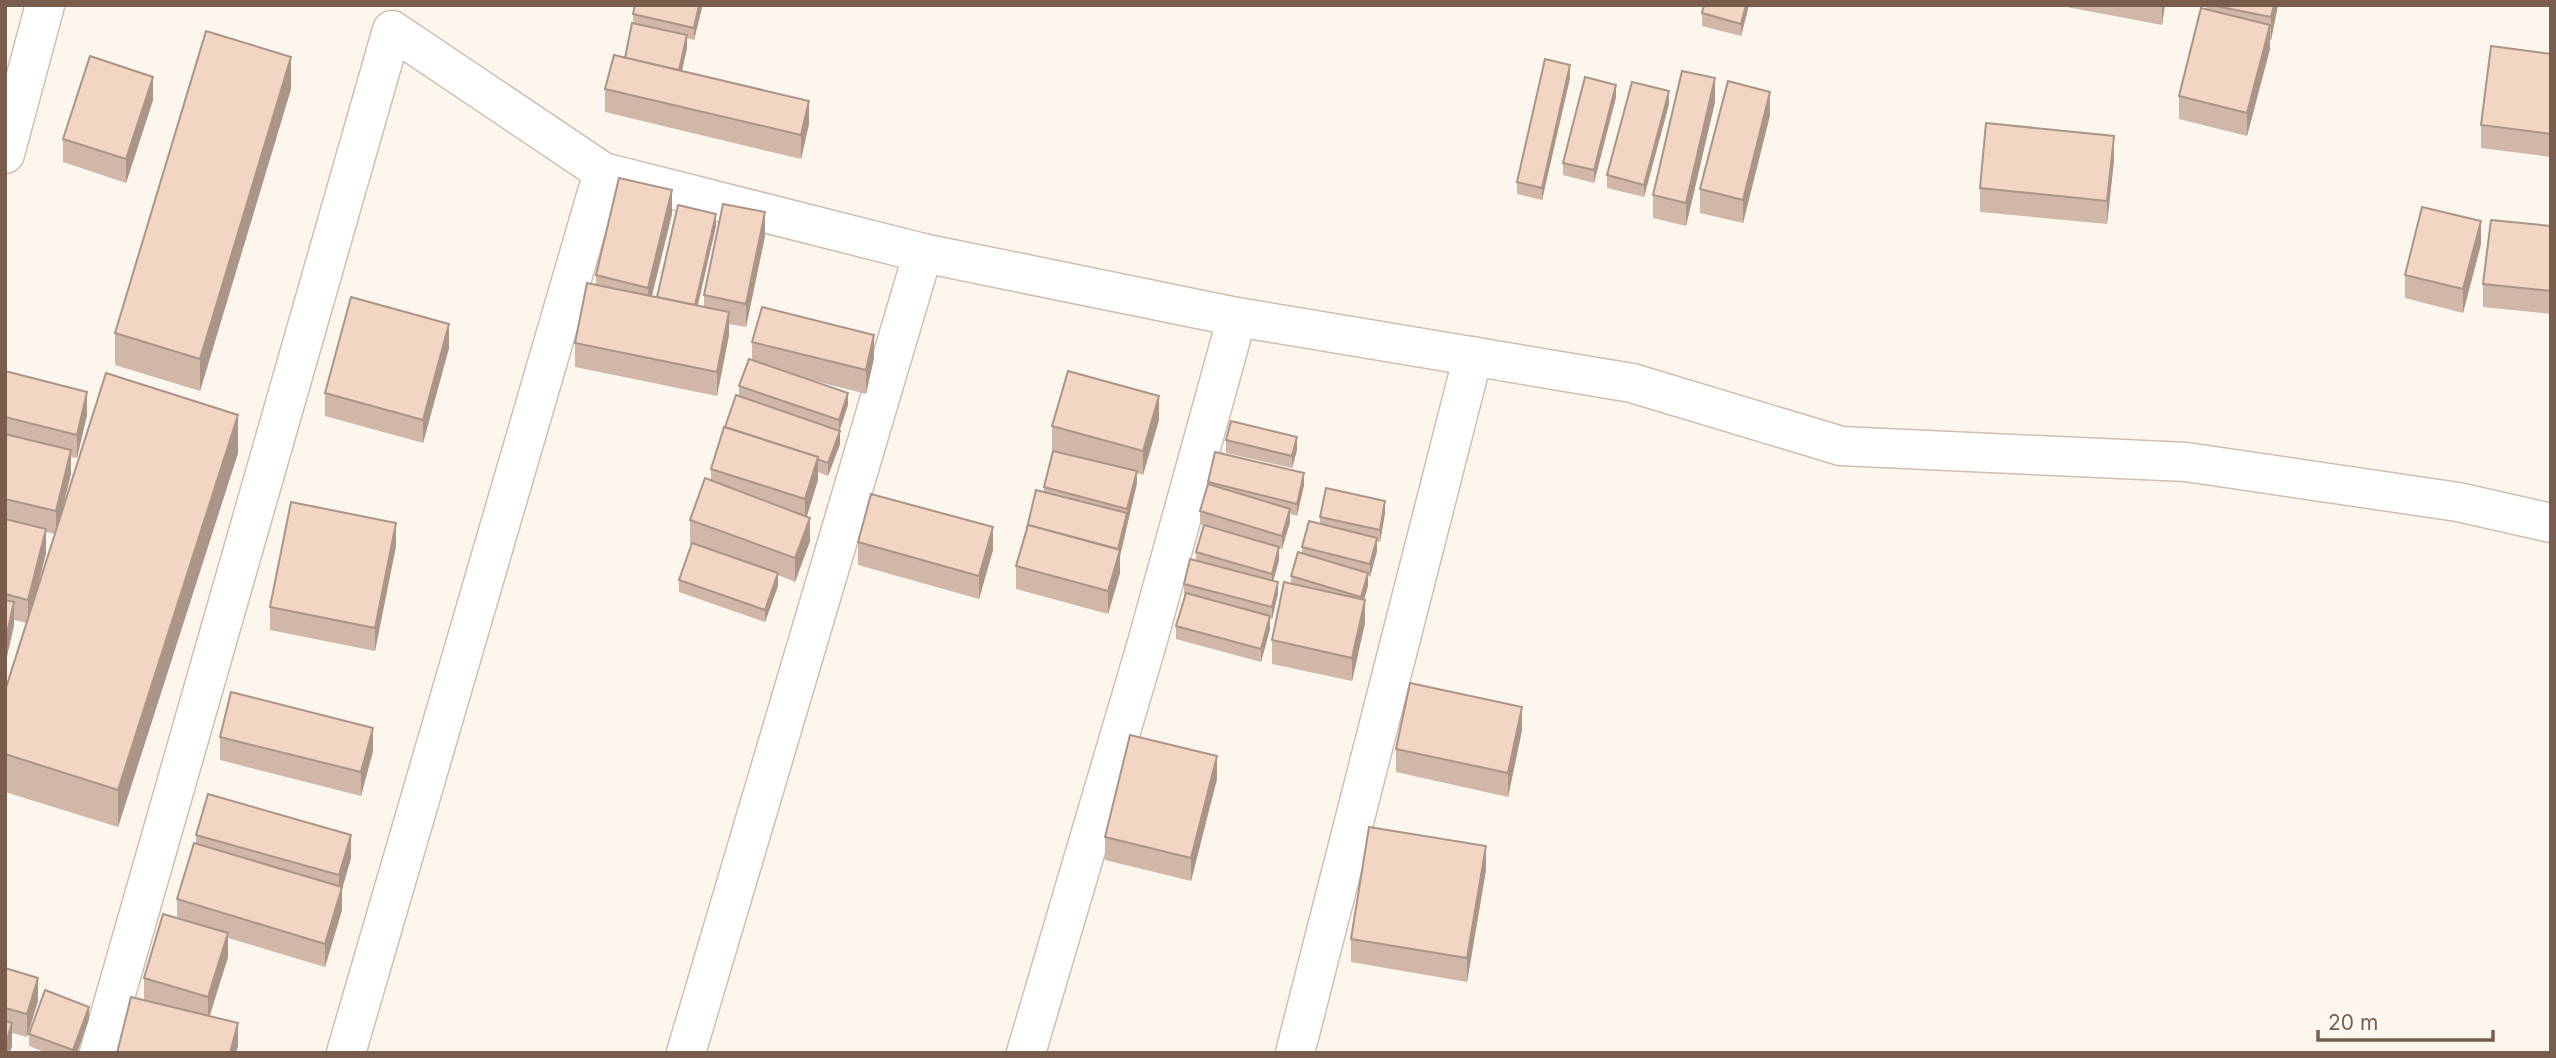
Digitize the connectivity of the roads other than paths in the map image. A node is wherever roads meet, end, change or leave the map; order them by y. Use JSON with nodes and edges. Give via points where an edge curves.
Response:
{"nodes":[{"id":1,"x":45,"y":5,"type":"edge"},
{"id":2,"x":5,"y":154,"type":"edge"},
{"id":3,"x":603,"y":172,"type":"junction"},
{"id":4,"x":923,"y":253,"type":"junction"},
{"id":5,"x":1237,"y":317,"type":"junction"},
{"id":6,"x":1472,"y":356,"type":"junction"},
{"id":7,"x":2551,"y":523,"type":"edge"},
{"id":8,"x":99,"y":1053,"type":"edge"},
{"id":9,"x":346,"y":1053,"type":"edge"},
{"id":10,"x":685,"y":1053,"type":"edge"},
{"id":11,"x":1026,"y":1053,"type":"edge"},
{"id":12,"x":1295,"y":1053,"type":"edge"}],
"edges":[{"from":1,"to":2,"type":"street"},
{"from":3,"to":4,"type":"street"},
{"from":3,"to":8,"type":"street","via":[[392,30]]},
{"from":3,"to":9,"type":"street"},
{"from":4,"to":5,"type":"street"},
{"from":4,"to":10,"type":"street"},
{"from":5,"to":6,"type":"street"},
{"from":5,"to":11,"type":"street"},
{"from":6,"to":7,"type":"street","via":[[1632,383],[1841,446],[2186,462],[2458,502]]},
{"from":6,"to":12,"type":"street"}]}
